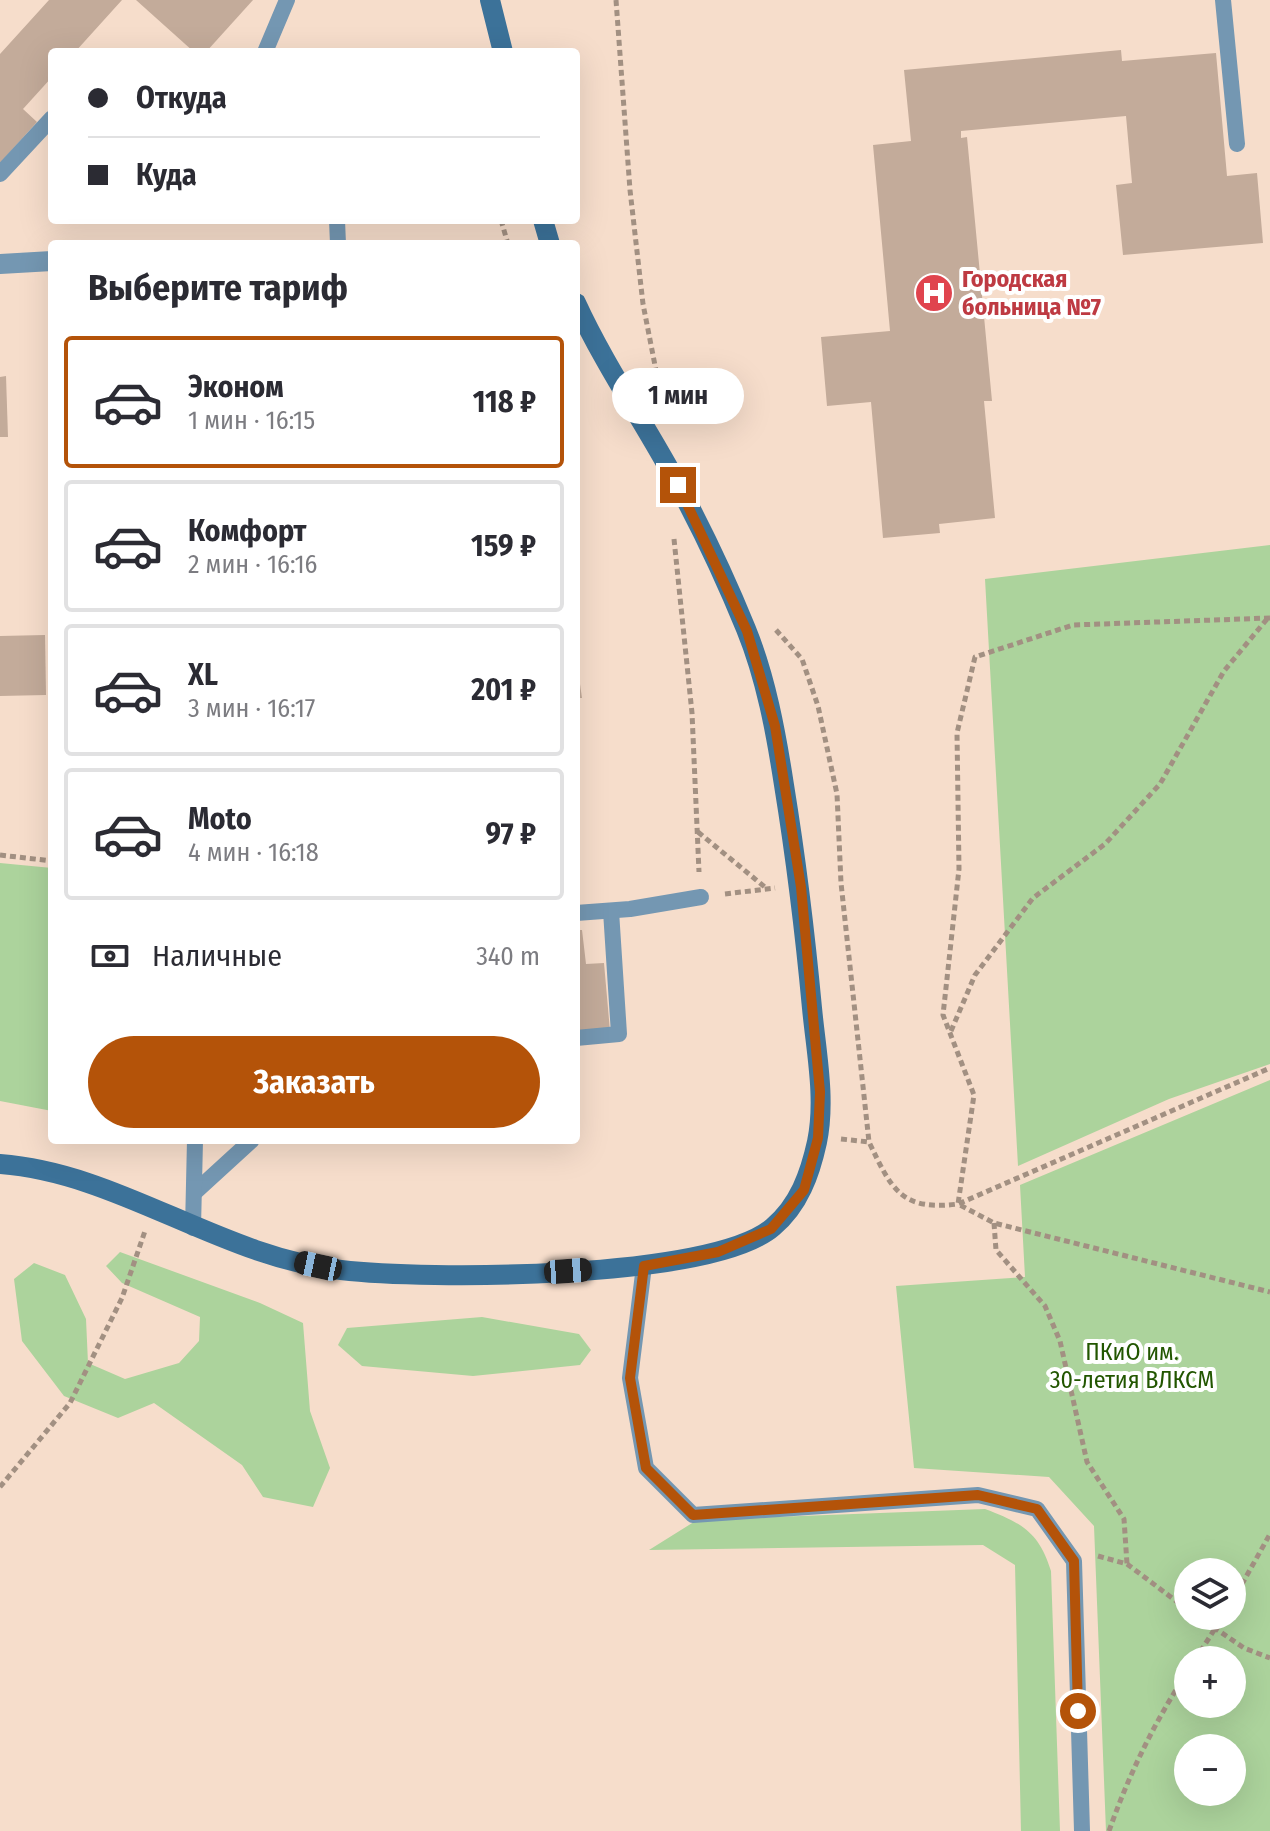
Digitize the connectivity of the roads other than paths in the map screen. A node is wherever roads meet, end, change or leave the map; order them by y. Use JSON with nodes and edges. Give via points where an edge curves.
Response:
{"nodes":[{"id":1,"x":287,"y":0,"type":"edge"},
{"id":2,"x":1223,"y":0,"type":"edge"},
{"id":3,"x":493,"y":4,"type":"edge"},
{"id":4,"x":267,"y":48,"type":"edge"},
{"id":5,"x":502,"y":48,"type":"edge"},
{"id":6,"x":48,"y":122,"type":"edge"},
{"id":7,"x":1237,"y":144,"type":"dead end"},
{"id":8,"x":0,"y":174,"type":"edge"},
{"id":9,"x":48,"y":261,"type":"edge"},
{"id":10,"x":0,"y":264,"type":"edge"},
{"id":11,"x":580,"y":311,"type":"edge"},
{"id":12,"x":701,"y":897,"type":"road end"},
{"id":13,"x":611,"y":911,"type":"junction"},
{"id":14,"x":580,"y":913,"type":"edge"},
{"id":15,"x":580,"y":1038,"type":"edge"},
{"id":16,"x":195,"y":1144,"type":"edge"},
{"id":17,"x":248,"y":1144,"type":"edge"},
{"id":18,"x":0,"y":1164,"type":"edge"},
{"id":19,"x":194,"y":1193,"type":"junction"},
{"id":20,"x":193,"y":1228,"type":"junction"},
{"id":21,"x":644,"y":1266,"type":"junction"},
{"id":22,"x":1082,"y":1831,"type":"edge"}],
"edges":[{"from":1,"to":4,"type":"lane"},
{"from":2,"to":7,"type":"lane"},
{"from":3,"to":5,"type":"main road"},
{"from":6,"to":8,"type":"lane"},
{"from":9,"to":10,"type":"street"},
{"from":11,"to":21,"type":"main road","via":[[678,485],[751,645],[775,726],[801,887],[820,1092],[818,1138],[804,1190],[771,1229],[718,1252]]},
{"from":12,"to":13,"type":"lane"},
{"from":13,"to":14,"type":"lane"},
{"from":13,"to":15,"type":"lane","via":[[619,1034]]},
{"from":16,"to":19,"type":"lane"},
{"from":17,"to":19,"type":"lane"},
{"from":18,"to":20,"type":"main road","via":[[68,1177],[154,1207]]},
{"from":19,"to":20,"type":"lane"},
{"from":20,"to":21,"type":"main road","via":[[275,1257],[339,1270],[543,1272]]},
{"from":21,"to":22,"type":"lane","via":[[630,1378],[646,1468],[693,1515],[978,1495],[1037,1509],[1074,1561]]}]}
